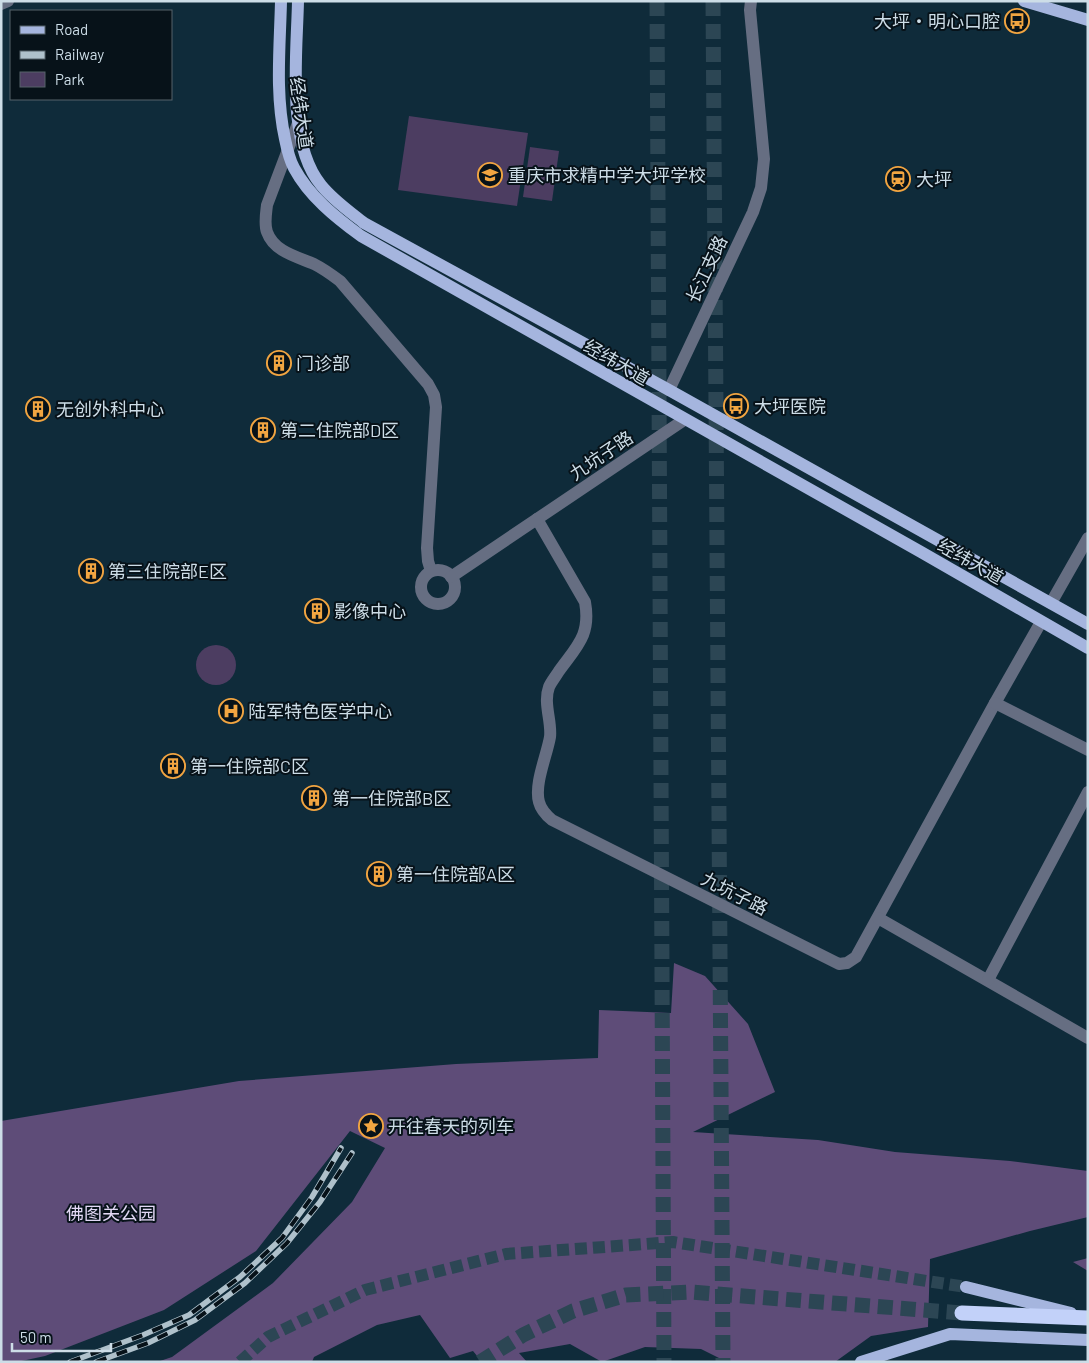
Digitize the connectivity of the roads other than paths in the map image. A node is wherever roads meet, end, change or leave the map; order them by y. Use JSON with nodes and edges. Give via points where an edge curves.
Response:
{"nodes":[{"id":1,"x":8,"y":1,"type":"edge"},
{"id":2,"x":281,"y":1,"type":"edge"},
{"id":3,"x":298,"y":1,"type":"edge"},
{"id":4,"x":751,"y":1,"type":"edge"},
{"id":5,"x":1024,"y":1,"type":"edge"},
{"id":6,"x":1,"y":4,"type":"edge"},
{"id":7,"x":1088,"y":20,"type":"edge"},
{"id":8,"x":298,"y":123,"type":"junction"},
{"id":9,"x":288,"y":151,"type":"junction"},
{"id":10,"x":669,"y":390,"type":"junction"},
{"id":11,"x":684,"y":420,"type":"junction"},
{"id":12,"x":537,"y":519,"type":"junction"},
{"id":13,"x":1088,"y":538,"type":"edge"},
{"id":14,"x":432,"y":571,"type":"junction"},
{"id":15,"x":451,"y":577,"type":"junction"},
{"id":16,"x":1051,"y":603,"type":"junction"},
{"id":17,"x":1041,"y":622,"type":"junction"},
{"id":18,"x":1088,"y":624,"type":"edge"},
{"id":19,"x":1088,"y":648,"type":"edge"},
{"id":20,"x":995,"y":703,"type":"junction"},
{"id":21,"x":1088,"y":750,"type":"edge"},
{"id":22,"x":1088,"y":792,"type":"edge"},
{"id":23,"x":878,"y":918,"type":"junction"},
{"id":24,"x":988,"y":980,"type":"junction"},
{"id":25,"x":1088,"y":1038,"type":"edge"},
{"id":26,"x":966,"y":1287,"type":"tunnel mouth"},
{"id":27,"x":962,"y":1313,"type":"tunnel mouth"},
{"id":28,"x":1088,"y":1318,"type":"edge"},
{"id":29,"x":1088,"y":1340,"type":"edge"},
{"id":30,"x":862,"y":1362,"type":"edge"}],
"edges":[{"from":1,"to":6,"type":"street"},
{"from":2,"to":9,"type":"main road","name":"经纬大道","via":[[279,101]]},
{"from":3,"to":8,"type":"main road","name":"经纬大道"},
{"from":4,"to":10,"type":"street","name":"长江支路","via":[[764,160],[761,188]]},
{"from":5,"to":7,"type":"main road"},
{"from":8,"to":9,"type":"street"},
{"from":8,"to":10,"type":"main road","name":"经纬大道","via":[[308,164],[320,185],[364,223]]},
{"from":9,"to":11,"type":"main road","name":"经纬大道","via":[[294,168],[311,192],[361,236]]},
{"from":9,"to":14,"type":"street","via":[[267,205],[265,220],[272,242],[291,256],[329,272],[340,282],[434,395],[436,407],[427,548]]},
{"from":10,"to":16,"type":"main road","name":"经纬大道"},
{"from":11,"to":12,"type":"street","name":"九坑子路"},
{"from":11,"to":17,"type":"main road","name":"经纬大道"},
{"from":12,"to":15,"type":"street","name":"九坑子路"},
{"from":12,"to":23,"type":"street","name":"九坑子路","via":[[585,602],[588,617],[581,640],[548,687],[550,736],[538,790],[542,811],[552,820],[839,964],[856,957]]},
{"from":13,"to":16,"type":"street"},
{"from":14,"to":15,"type":"street","via":[[443,571]]},
{"from":14,"to":15,"type":"street","via":[[423,579],[421,590],[432,603],[443,603],[451,597],[454,587]]},
{"from":16,"to":18,"type":"main road","name":"经纬大道"},
{"from":17,"to":19,"type":"main road","name":"经纬大道"},
{"from":17,"to":20,"type":"street","name":"九坑子路"},
{"from":20,"to":21,"type":"street"},
{"from":20,"to":23,"type":"street","name":"九坑子路"},
{"from":22,"to":24,"type":"street"},
{"from":23,"to":24,"type":"street"},
{"from":24,"to":25,"type":"street"},
{"from":26,"to":28,"type":"main road"},
{"from":27,"to":28,"type":"highway"},
{"from":29,"to":30,"type":"main road","via":[[950,1334]]}]}
